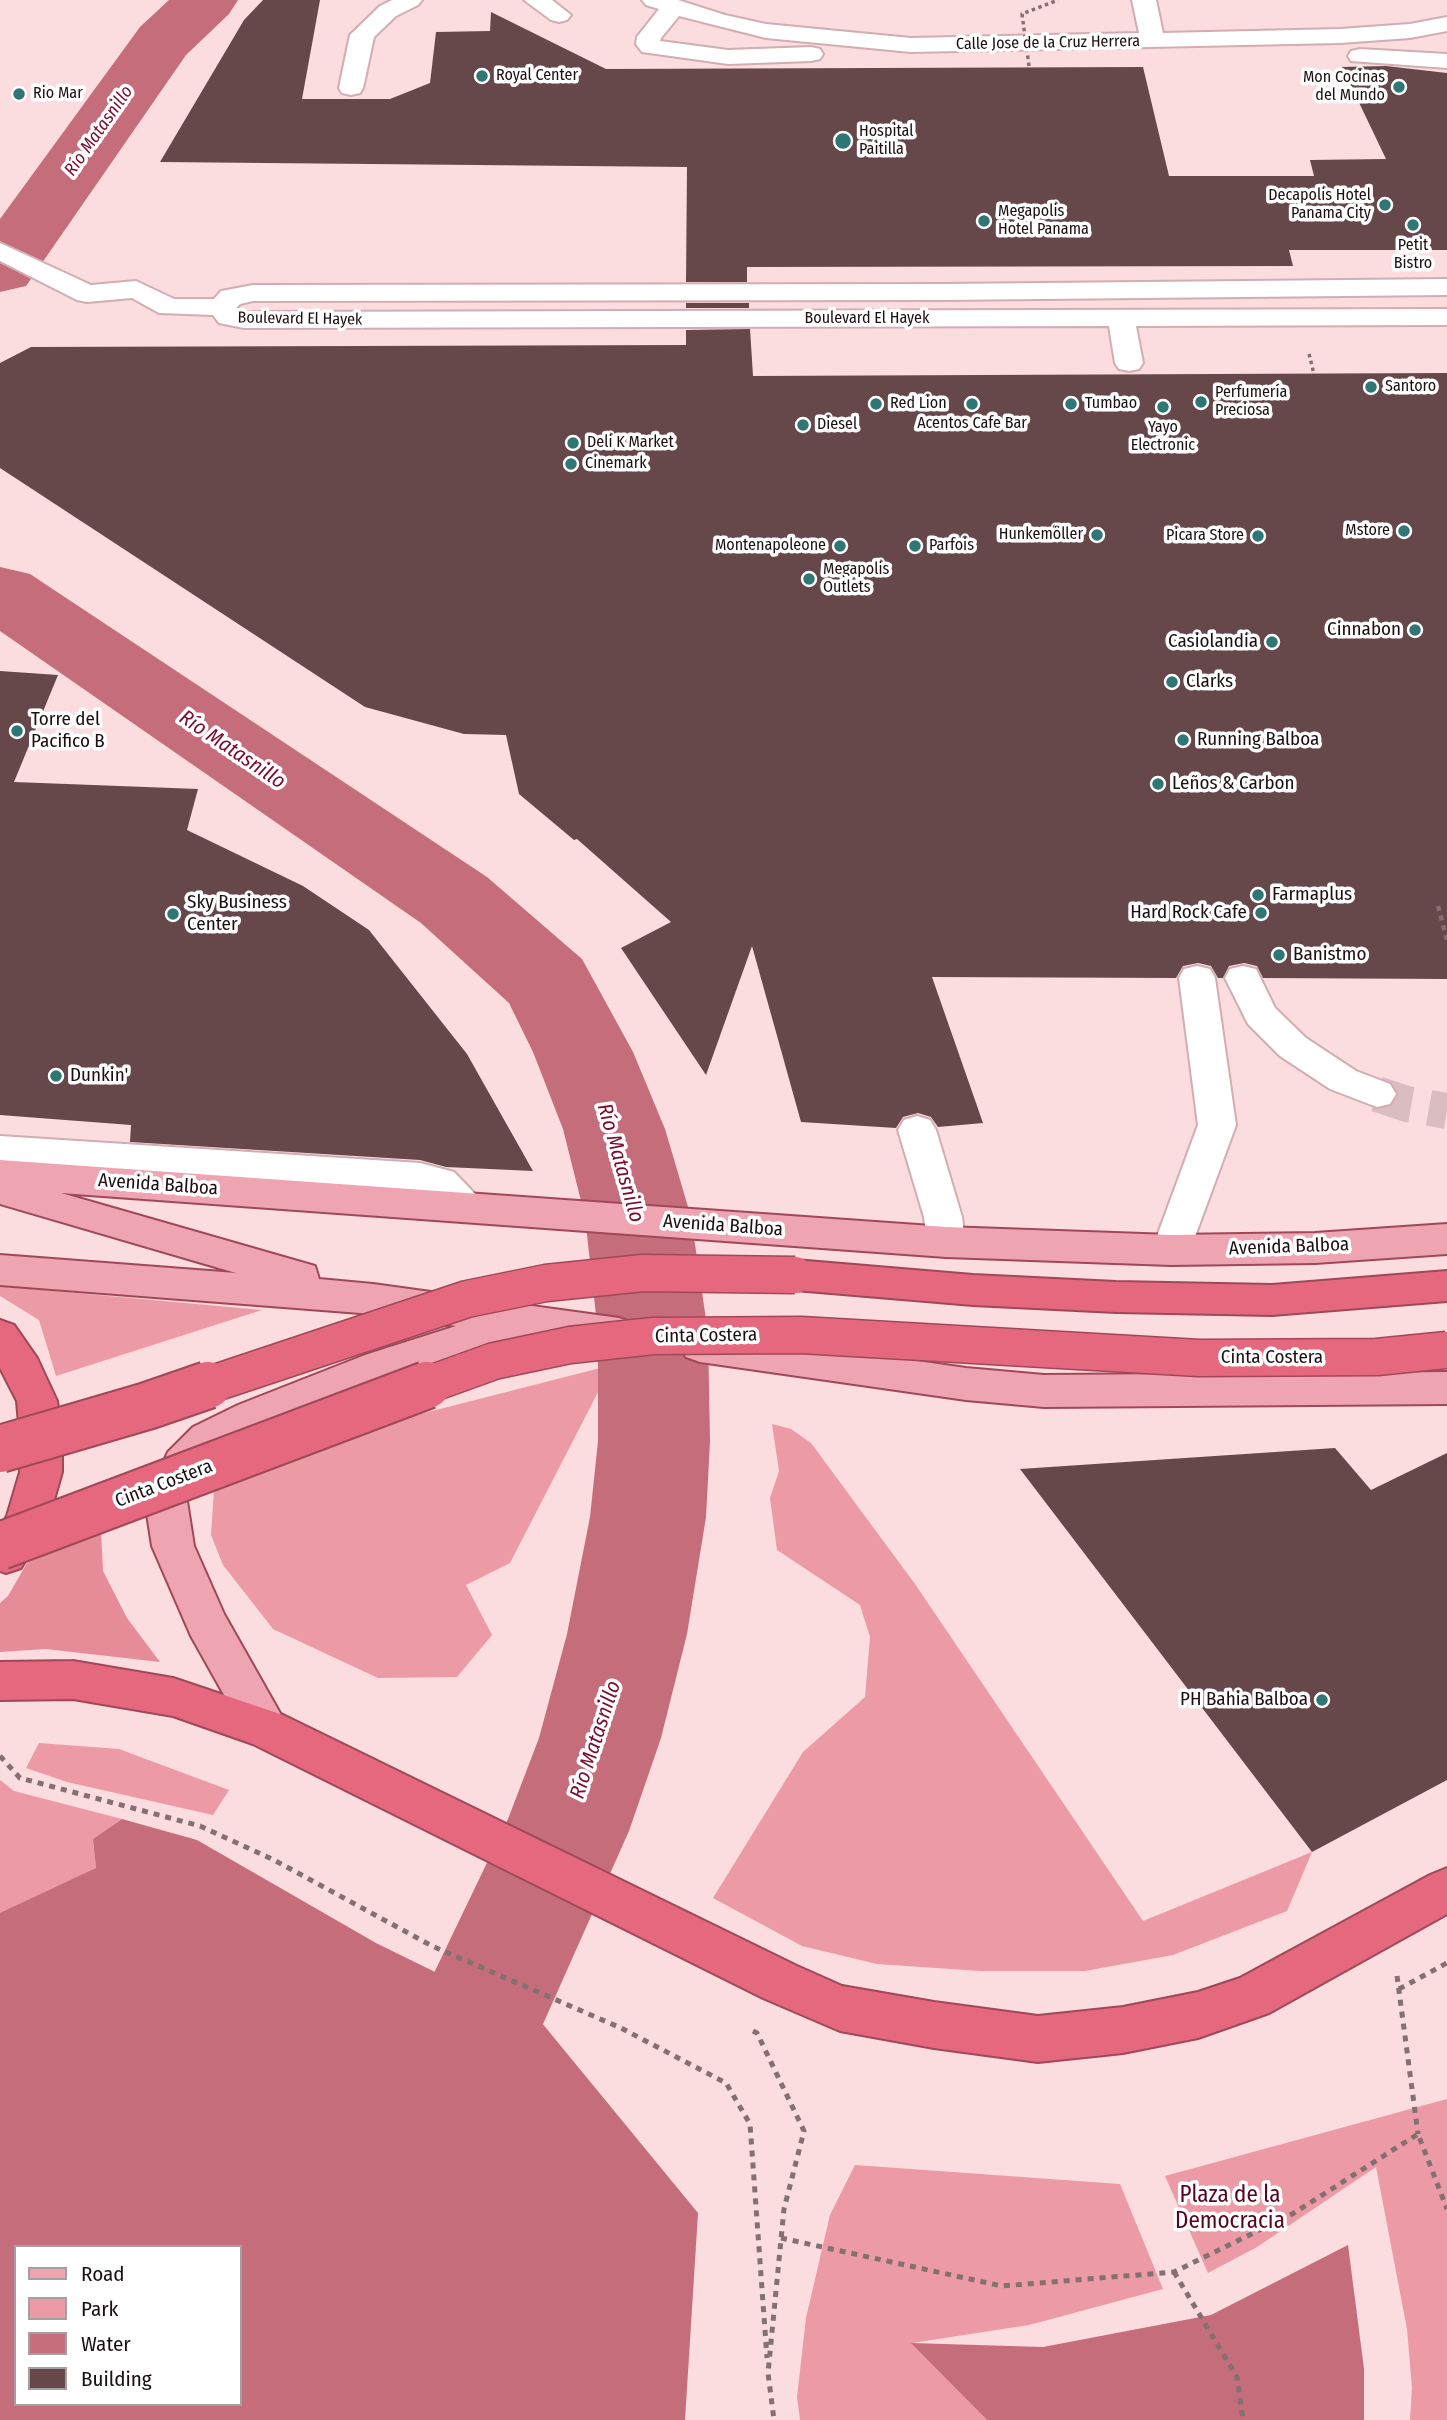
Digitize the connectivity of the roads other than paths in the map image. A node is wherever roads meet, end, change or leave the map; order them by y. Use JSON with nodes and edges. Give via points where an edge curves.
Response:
{"nodes":[{"id":1,"x":410,"y":0,"type":"edge"},
{"id":2,"x":536,"y":0,"type":"edge"},
{"id":3,"x":1144,"y":0,"type":"edge"},
{"id":4,"x":663,"y":4,"type":"edge"},
{"id":5,"x":559,"y":15,"type":"dead end"},
{"id":6,"x":1447,"y":24,"type":"edge"},
{"id":7,"x":837,"y":40,"type":"junction"},
{"id":8,"x":1153,"y":42,"type":"junction"},
{"id":9,"x":1249,"y":50,"type":"junction"},
{"id":10,"x":1447,"y":61,"type":"edge"},
{"id":11,"x":351,"y":88,"type":"dead end"},
{"id":12,"x":0,"y":251,"type":"edge"},
{"id":13,"x":1447,"y":287,"type":"edge"},
{"id":14,"x":221,"y":307,"type":"junction"},
{"id":15,"x":1447,"y":317,"type":"edge"},
{"id":16,"x":1121,"y":318,"type":"junction"},
{"id":17,"x":1129,"y":363,"type":"dead end"},
{"id":18,"x":1197,"y":978,"type":"dead end"},
{"id":19,"x":1243,"y":978,"type":"dead end"},
{"id":20,"x":1377,"y":1094,"type":"tunnel mouth"},
{"id":21,"x":917,"y":1130,"type":"dead end"},
{"id":22,"x":0,"y":1150,"type":"edge"},
{"id":23,"x":0,"y":1174,"type":"edge"},
{"id":24,"x":0,"y":1190,"type":"edge"},
{"id":25,"x":464,"y":1207,"type":"junction"},
{"id":26,"x":1447,"y":1239,"type":"edge"},
{"id":27,"x":946,"y":1241,"type":"junction"},
{"id":28,"x":1171,"y":1250,"type":"junction"},
{"id":29,"x":0,"y":1270,"type":"edge"},
{"id":30,"x":1447,"y":1286,"type":"edge"},
{"id":31,"x":373,"y":1299,"type":"junction"},
{"id":32,"x":530,"y":1322,"type":"junction"},
{"id":33,"x":0,"y":1336,"type":"edge"},
{"id":34,"x":1447,"y":1349,"type":"edge"},
{"id":35,"x":1447,"y":1388,"type":"edge"},
{"id":36,"x":1369,"y":1390,"type":"junction"},
{"id":37,"x":0,"y":1449,"type":"edge"},
{"id":38,"x":0,"y":1546,"type":"edge"},
{"id":39,"x":0,"y":1566,"type":"edge"},
{"id":40,"x":0,"y":1681,"type":"edge"},
{"id":41,"x":280,"y":1735,"type":"junction"},
{"id":42,"x":1447,"y":1890,"type":"edge"}],
"edges":[{"from":1,"to":11,"type":"street","via":[[388,11],[362,35]]},
{"from":2,"to":5,"type":"street"},
{"from":3,"to":8,"type":"street"},
{"from":4,"to":7,"type":"street","name":"Calle Jose de la Cruz Herrera","via":[[766,31]]},
{"from":4,"to":7,"type":"street","via":[[649,37],[651,47],[728,57],[774,57],[815,53]]},
{"from":6,"to":9,"type":"street"},
{"from":7,"to":8,"type":"street","name":"Calle Jose de la Cruz Herrera","via":[[911,45]]},
{"from":8,"to":9,"type":"street","name":"Calle Jose de la Cruz Herrera","via":[[1189,41],[1203,55]]},
{"from":9,"to":10,"type":"street"},
{"from":12,"to":14,"type":"street","via":[[87,295],[136,289],[169,307]]},
{"from":13,"to":14,"type":"street","name":"Boulevard El Hayek","via":[[254,293],[231,297]]},
{"from":14,"to":16,"type":"street","name":"Boulevard El Hayek","via":[[229,317],[244,320]]},
{"from":15,"to":16,"type":"street","name":"Boulevard El Hayek"},
{"from":16,"to":17,"type":"street"},
{"from":18,"to":28,"type":"street","via":[[1217,1125]]},
{"from":19,"to":20,"type":"street","via":[[1261,1014],[1293,1047],[1343,1080]]},
{"from":21,"to":27,"type":"street"},
{"from":22,"to":25,"type":"street","via":[[420,1177],[441,1182]]},
{"from":23,"to":25,"type":"main road","name":"Avenida Balboa"},
{"from":24,"to":31,"type":"main road"},
{"from":25,"to":27,"type":"main road","name":"Avenida Balboa"},
{"from":26,"to":28,"type":"main road","name":"Avenida Balboa","via":[[1315,1248]]},
{"from":27,"to":28,"type":"main road","name":"Avenida Balboa"},
{"from":29,"to":31,"type":"main road"},
{"from":30,"to":37,"type":"highway","bridge":true,"via":[[1272,1300],[1077,1295],[795,1275],[643,1273],[560,1282],[467,1300],[147,1406]]},
{"from":31,"to":32,"type":"main road"},
{"from":32,"to":36,"type":"main road","bridge":true,"via":[[1044,1391]]},
{"from":32,"to":41,"type":"main road","via":[[379,1366],[253,1417],[208,1439],[183,1464],[166,1501],[173,1546],[206,1623]]},
{"from":33,"to":39,"type":"highway","via":[[23,1369],[37,1401],[41,1472],[27,1521]]},
{"from":34,"to":36,"type":"main road"},
{"from":34,"to":38,"type":"highway","name":"Cinta Costera","bridge":true,"via":[[1377,1357],[1199,1358],[801,1335],[653,1336],[570,1345],[495,1361],[353,1410]]},
{"from":35,"to":36,"type":"main road"},
{"from":40,"to":41,"type":"highway","via":[[73,1680],[173,1697]]},
{"from":41,"to":42,"type":"highway","via":[[840,2008],[1038,2039],[1123,2030],[1198,2015],[1252,1997]]}]}
